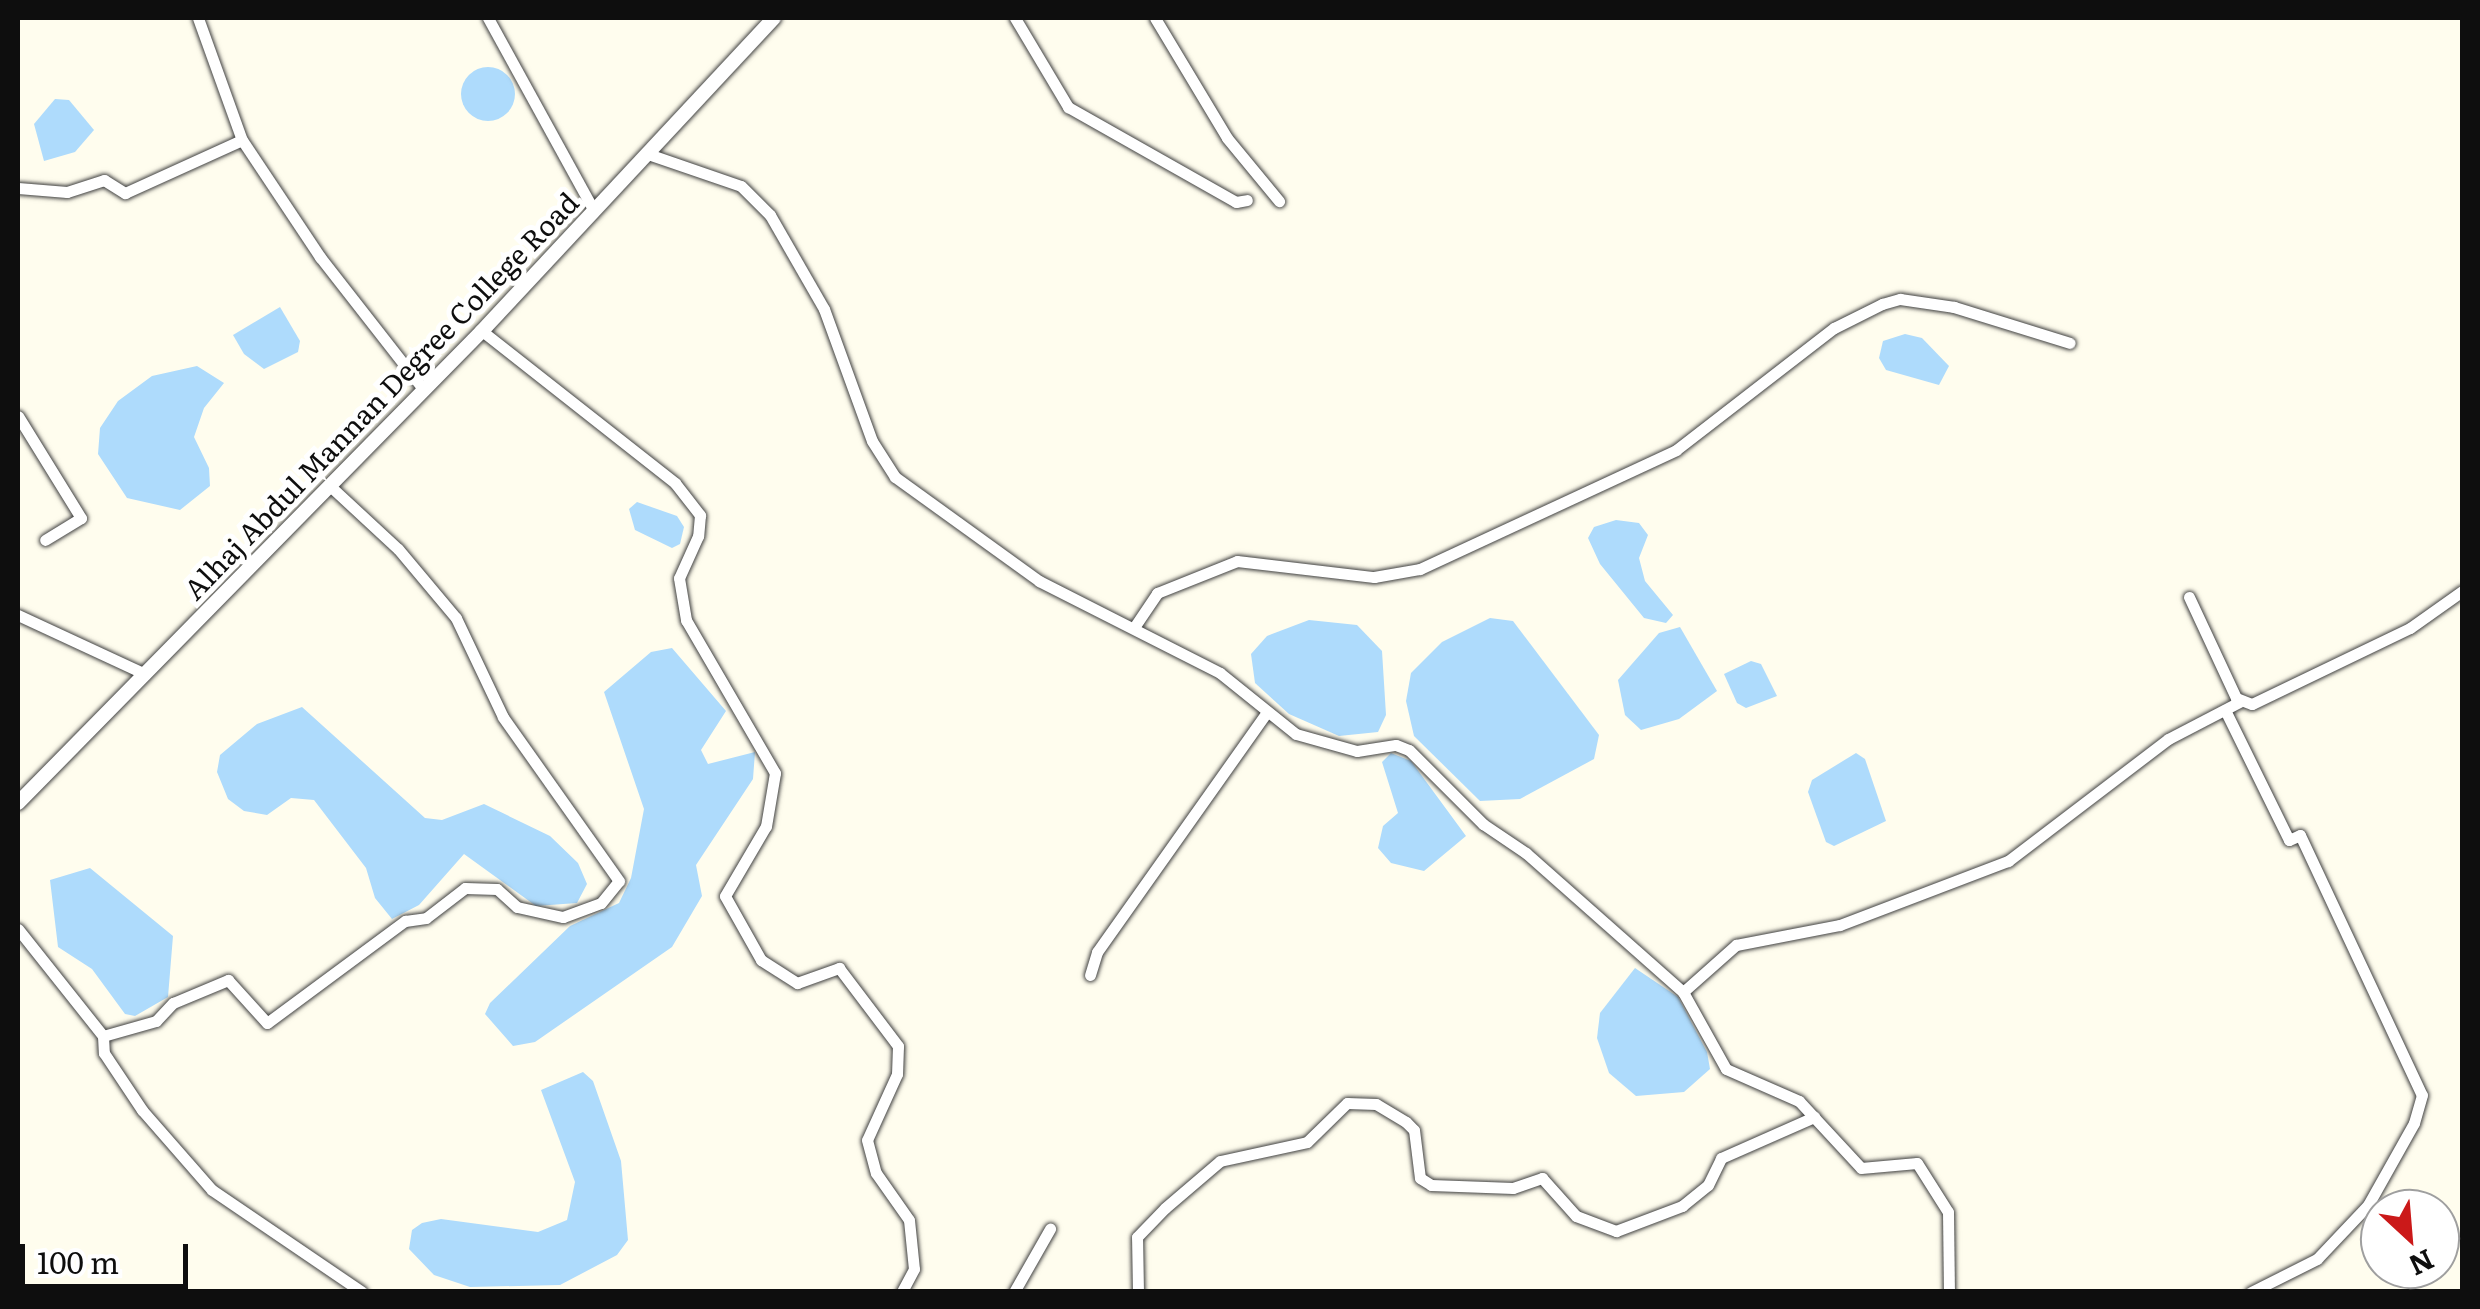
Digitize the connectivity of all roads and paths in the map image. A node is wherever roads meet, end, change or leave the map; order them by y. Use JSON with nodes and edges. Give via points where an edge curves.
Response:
{"nodes":[{"id":1,"x":198,"y":18,"type":"edge"},
{"id":2,"x":488,"y":18,"type":"edge"},
{"id":3,"x":774,"y":18,"type":"edge"},
{"id":4,"x":1015,"y":18,"type":"edge"},
{"id":5,"x":1155,"y":18,"type":"edge"},
{"id":6,"x":242,"y":140,"type":"junction"},
{"id":7,"x":648,"y":154,"type":"junction"},
{"id":8,"x":18,"y":188,"type":"edge"},
{"id":9,"x":1246,"y":200,"type":"dead end"},
{"id":10,"x":1279,"y":201,"type":"dead end"},
{"id":11,"x":593,"y":209,"type":"junction"},
{"id":12,"x":482,"y":331,"type":"junction"},
{"id":13,"x":2070,"y":343,"type":"dead end"},
{"id":14,"x":422,"y":389,"type":"junction"},
{"id":15,"x":18,"y":416,"type":"edge"},
{"id":16,"x":330,"y":486,"type":"junction"},
{"id":17,"x":45,"y":540,"type":"dead end"},
{"id":18,"x":2462,"y":591,"type":"edge"},
{"id":19,"x":2189,"y":596,"type":"dead end"},
{"id":20,"x":18,"y":614,"type":"edge"},
{"id":21,"x":1135,"y":626,"type":"junction"},
{"id":22,"x":144,"y":674,"type":"junction"},
{"id":23,"x":2238,"y":702,"type":"junction"},
{"id":24,"x":2224,"y":710,"type":"junction"},
{"id":25,"x":1267,"y":712,"type":"junction"},
{"id":26,"x":18,"y":803,"type":"edge"},
{"id":27,"x":18,"y":928,"type":"edge"},
{"id":28,"x":1090,"y":975,"type":"dead end"},
{"id":29,"x":1683,"y":992,"type":"junction"},
{"id":30,"x":103,"y":1036,"type":"junction"},
{"id":31,"x":1814,"y":1117,"type":"junction"},
{"id":32,"x":1050,"y":1229,"type":"dead end"},
{"id":33,"x":362,"y":1292,"type":"edge"},
{"id":34,"x":902,"y":1292,"type":"edge"},
{"id":35,"x":1014,"y":1292,"type":"edge"},
{"id":36,"x":1138,"y":1292,"type":"edge"},
{"id":37,"x":1950,"y":1292,"type":"edge"},
{"id":38,"x":2251,"y":1292,"type":"edge"}],
"edges":[{"from":1,"to":6,"type":"street"},
{"from":2,"to":11,"type":"street"},
{"from":3,"to":7,"type":"street","name":"Alhaj Abdul Mannan Degree College Road"},
{"from":4,"to":9,"type":"street","via":[[1068,107],[1236,202]]},
{"from":5,"to":10,"type":"street","via":[[1227,138]]},
{"from":6,"to":8,"type":"street","via":[[124,193],[104,180],[67,192]]},
{"from":6,"to":14,"type":"street","via":[[320,257]]},
{"from":7,"to":11,"type":"street","name":"Alhaj Abdul Mannan Degree College Road"},
{"from":7,"to":21,"type":"street","via":[[741,186],[770,216],[824,309],[872,441],[895,477],[1038,581]]},
{"from":11,"to":12,"type":"street","name":"Alhaj Abdul Mannan Degree College Road"},
{"from":12,"to":14,"type":"street","name":"Alhaj Abdul Mannan Degree College Road"},
{"from":12,"to":34,"type":"street","via":[[675,482],[700,515],[679,578],[686,620],[774,773],[766,826],[725,896],[761,960],[797,982],[844,970],[898,1046],[897,1074],[867,1140],[876,1173],[909,1220],[914,1269]]},
{"from":13,"to":21,"type":"street","via":[[1954,307],[1900,299],[1882,304],[1834,328],[1676,450],[1432,564],[1374,577],[1236,561],[1157,593]]},
{"from":14,"to":16,"type":"street","name":"Alhaj Abdul Mannan Degree College Road"},
{"from":15,"to":17,"type":"street","via":[[81,518]]},
{"from":16,"to":22,"type":"street","name":"Alhaj Abdul Mannan Degree College Road"},
{"from":16,"to":30,"type":"street","via":[[444,603],[503,717],[619,880],[600,903],[563,917],[517,906],[497,889],[465,888],[426,918],[404,921],[267,1023],[228,980],[173,1003],[156,1021]]},
{"from":18,"to":23,"type":"street","via":[[2410,628],[2272,697]]},
{"from":19,"to":23,"type":"street"},
{"from":20,"to":22,"type":"street"},
{"from":21,"to":25,"type":"street","via":[[1220,673]]},
{"from":22,"to":26,"type":"street","name":"Alhaj Abdul Mannan Degree College Road"},
{"from":23,"to":24,"type":"street"},
{"from":24,"to":29,"type":"street","via":[[2168,739],[2008,862],[1840,925],[1736,945]]},
{"from":24,"to":38,"type":"street","via":[[2289,840],[2300,835],[2422,1096],[2368,1205],[2318,1259]]},
{"from":25,"to":28,"type":"street","via":[[1097,952]]},
{"from":25,"to":29,"type":"street","via":[[1296,734],[1356,751],[1396,745],[1409,750],[1482,824],[1526,852]]},
{"from":27,"to":30,"type":"street"},
{"from":29,"to":31,"type":"street","via":[[1726,1069],[1800,1101]]},
{"from":30,"to":33,"type":"street","via":[[104,1053],[142,1110],[212,1190]]},
{"from":31,"to":36,"type":"street","via":[[1721,1158],[1708,1185],[1682,1206],[1616,1231],[1576,1216],[1542,1178],[1514,1188],[1430,1185],[1420,1178],[1414,1130],[1406,1122],[1376,1104],[1347,1103],[1307,1142],[1220,1162],[1165,1208],[1137,1237]]},
{"from":31,"to":37,"type":"street","via":[[1861,1168],[1916,1163],[1948,1212]]},
{"from":32,"to":35,"type":"street"}]}
